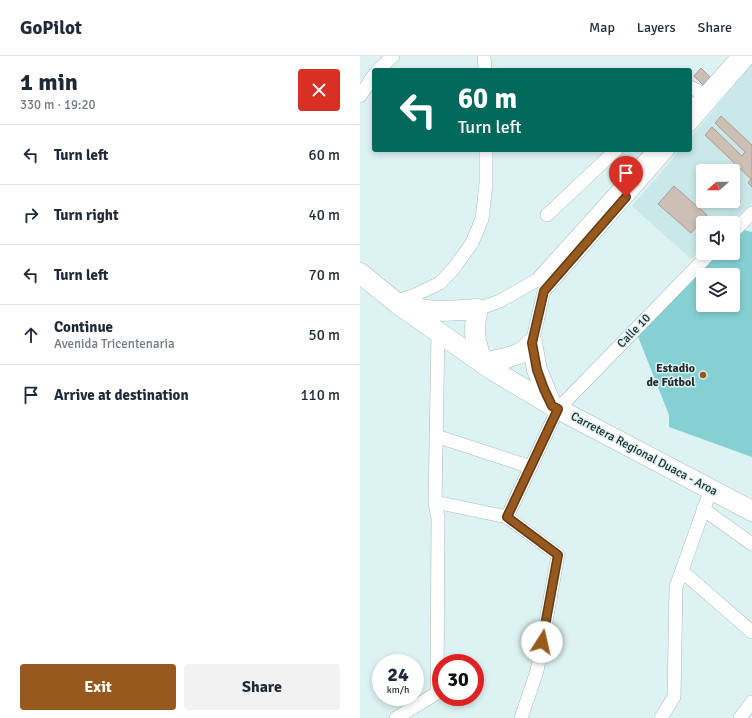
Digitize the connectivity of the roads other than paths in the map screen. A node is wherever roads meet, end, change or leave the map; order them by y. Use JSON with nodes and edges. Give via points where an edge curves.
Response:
{"nodes":[{"id":1,"x":393,"y":56,"type":"edge"},
{"id":2,"x":484,"y":56,"type":"edge"},
{"id":3,"x":738,"y":56,"type":"edge"},
{"id":4,"x":750,"y":56,"type":"edge"},
{"id":5,"x":380,"y":68,"type":"edge"},
{"id":6,"x":484,"y":68,"type":"edge"},
{"id":7,"x":372,"y":78,"type":"edge"},
{"id":8,"x":692,"y":88,"type":"edge"},
{"id":9,"x":704,"y":94,"type":"junction"},
{"id":10,"x":360,"y":96,"type":"edge"},
{"id":11,"x":692,"y":108,"type":"edge"},
{"id":12,"x":692,"y":123,"type":"edge"},
{"id":13,"x":486,"y":152,"type":"edge"},
{"id":14,"x":614,"y":152,"type":"edge"},
{"id":15,"x":652,"y":152,"type":"edge"},
{"id":16,"x":666,"y":152,"type":"edge"},
{"id":17,"x":752,"y":214,"type":"edge"},
{"id":18,"x":547,"y":215,"type":"dead end"},
{"id":19,"x":740,"y":225,"type":"edge"},
{"id":20,"x":703,"y":260,"type":"edge"},
{"id":21,"x":363,"y":275,"type":"edge"},
{"id":22,"x":400,"y":300,"type":"junction"},
{"id":23,"x":478,"y":309,"type":"junction"},
{"id":24,"x":438,"y":333,"type":"junction"},
{"id":25,"x":532,"y":343,"type":"junction"},
{"id":26,"x":482,"y":363,"type":"junction"},
{"id":27,"x":555,"y":407,"type":"junction"},
{"id":28,"x":436,"y":436,"type":"junction"},
{"id":29,"x":531,"y":467,"type":"junction"},
{"id":30,"x":711,"y":489,"type":"junction"},
{"id":31,"x":435,"y":502,"type":"junction"},
{"id":32,"x":703,"y":509,"type":"junction"},
{"id":33,"x":752,"y":511,"type":"edge"},
{"id":34,"x":507,"y":517,"type":"junction"},
{"id":35,"x":752,"y":544,"type":"edge"},
{"id":36,"x":682,"y":571,"type":"junction"},
{"id":37,"x":752,"y":632,"type":"edge"},
{"id":38,"x":752,"y":702,"type":"edge"},
{"id":39,"x":396,"y":718,"type":"edge"},
{"id":40,"x":521,"y":718,"type":"edge"},
{"id":41,"x":661,"y":718,"type":"edge"},
{"id":42,"x":740,"y":718,"type":"edge"}],
"edges":[{"from":1,"to":5,"type":"street"},
{"from":2,"to":6,"type":"street"},
{"from":3,"to":9,"type":"street"},
{"from":4,"to":12,"type":"street"},
{"from":7,"to":10,"type":"street"},
{"from":8,"to":9,"type":"street"},
{"from":9,"to":11,"type":"street"},
{"from":13,"to":22,"type":"street","via":[[482,219],[472,243],[440,283]]},
{"from":14,"to":18,"type":"street"},
{"from":15,"to":23,"type":"street","via":[[537,280],[500,301]]},
{"from":16,"to":25,"type":"street","via":[[544,291]]},
{"from":17,"to":19,"type":"street"},
{"from":20,"to":27,"type":"street","name":"Calle 10"},
{"from":21,"to":22,"type":"main road"},
{"from":21,"to":24,"type":"main road","name":"Carretera Regional Duaca - Aroa"},
{"from":22,"to":23,"type":"main road","via":[[411,307],[441,311]]},
{"from":23,"to":26,"type":"main road","via":[[475,338]]},
{"from":24,"to":26,"type":"main road","name":"Carretera Regional Duaca - Aroa"},
{"from":24,"to":28,"type":"street"},
{"from":25,"to":26,"type":"main road","via":[[521,353]]},
{"from":25,"to":27,"type":"main road","via":[[537,370]]},
{"from":26,"to":27,"type":"main road","name":"Carretera Regional Duaca - Aroa"},
{"from":27,"to":29,"type":"street","name":"Calle 10"},
{"from":27,"to":30,"type":"main road","name":"Carretera Regional Duaca - Aroa"},
{"from":28,"to":29,"type":"street"},
{"from":28,"to":31,"type":"street"},
{"from":29,"to":34,"type":"street","name":"Calle 10"},
{"from":30,"to":32,"type":"street"},
{"from":30,"to":33,"type":"main road","name":"Carretera Regional Duaca - Aroa"},
{"from":31,"to":34,"type":"street"},
{"from":31,"to":39,"type":"street","via":[[438,518],[437,693]]},
{"from":32,"to":35,"type":"street"},
{"from":32,"to":36,"type":"street"},
{"from":34,"to":40,"type":"street","via":[[558,555],[537,671]]},
{"from":36,"to":37,"type":"street"},
{"from":36,"to":41,"type":"street","via":[[676,587],[674,697]]},
{"from":38,"to":42,"type":"street"}]}
